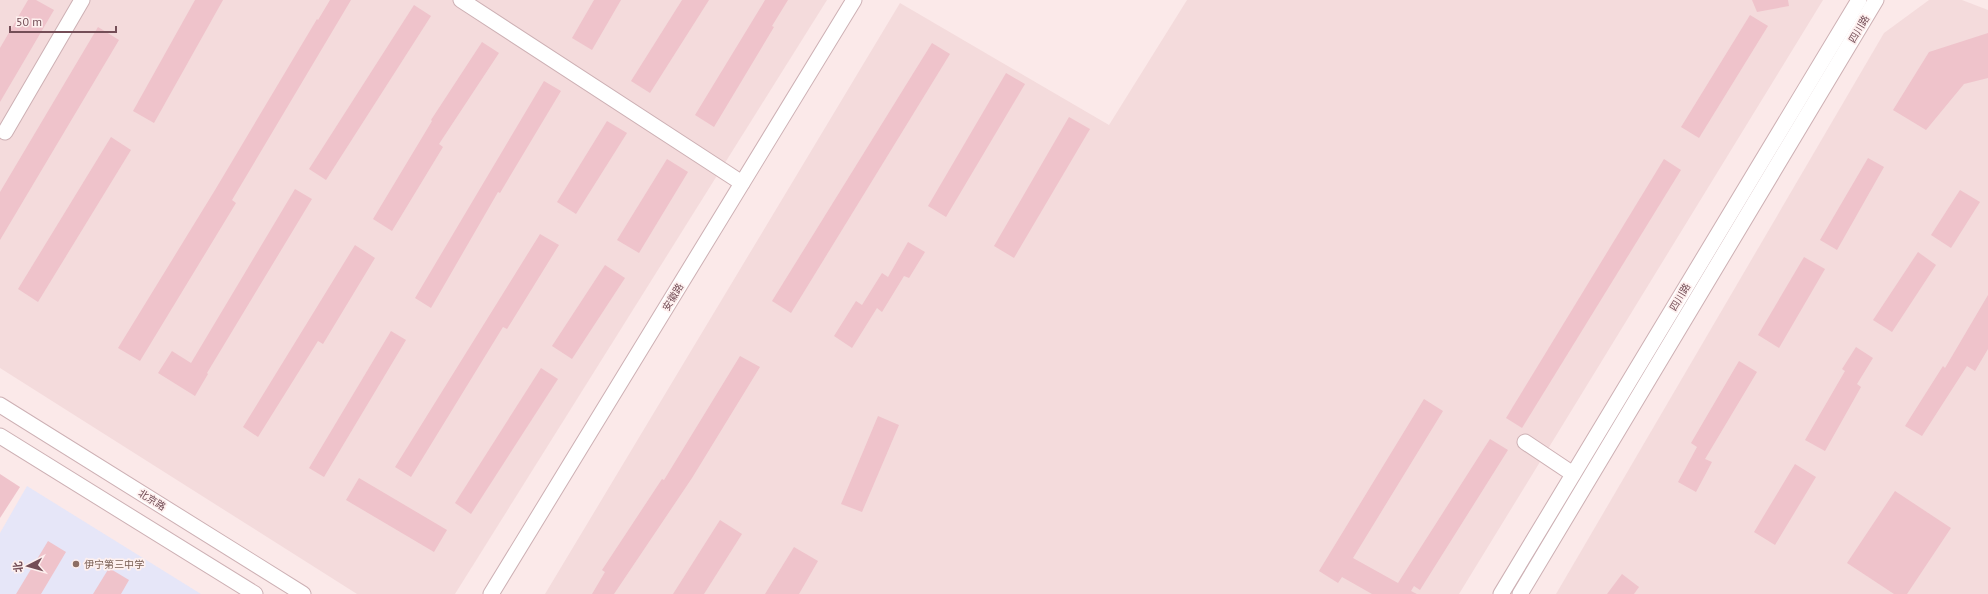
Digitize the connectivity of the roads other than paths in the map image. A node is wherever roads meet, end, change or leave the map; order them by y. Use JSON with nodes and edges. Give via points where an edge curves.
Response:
{"nodes":[{"id":1,"x":82,"y":0,"type":"edge"},
{"id":2,"x":461,"y":0,"type":"edge"},
{"id":3,"x":854,"y":0,"type":"edge"},
{"id":4,"x":1860,"y":0,"type":"edge"},
{"id":5,"x":1876,"y":0,"type":"edge"},
{"id":6,"x":5,"y":132,"type":"dead end"},
{"id":7,"x":742,"y":183,"type":"junction"},
{"id":8,"x":0,"y":406,"type":"edge"},
{"id":9,"x":0,"y":436,"type":"edge"},
{"id":10,"x":1525,"y":442,"type":"dead end"},
{"id":11,"x":1573,"y":474,"type":"junction"},
{"id":12,"x":255,"y":594,"type":"edge"},
{"id":13,"x":303,"y":594,"type":"edge"},
{"id":14,"x":491,"y":594,"type":"edge"},
{"id":15,"x":1500,"y":594,"type":"edge"},
{"id":16,"x":1520,"y":594,"type":"edge"}],
"edges":[{"from":1,"to":6,"type":"street"},
{"from":2,"to":7,"type":"street"},
{"from":3,"to":7,"type":"street","name":"安徽路"},
{"from":4,"to":11,"type":"street","name":"四川路"},
{"from":5,"to":16,"type":"street","name":"四川路"},
{"from":7,"to":14,"type":"street","name":"安徽路"},
{"from":8,"to":13,"type":"street","name":"北京路"},
{"from":9,"to":12,"type":"street"},
{"from":10,"to":11,"type":"street"},
{"from":11,"to":15,"type":"street","name":"四川路"}]}
